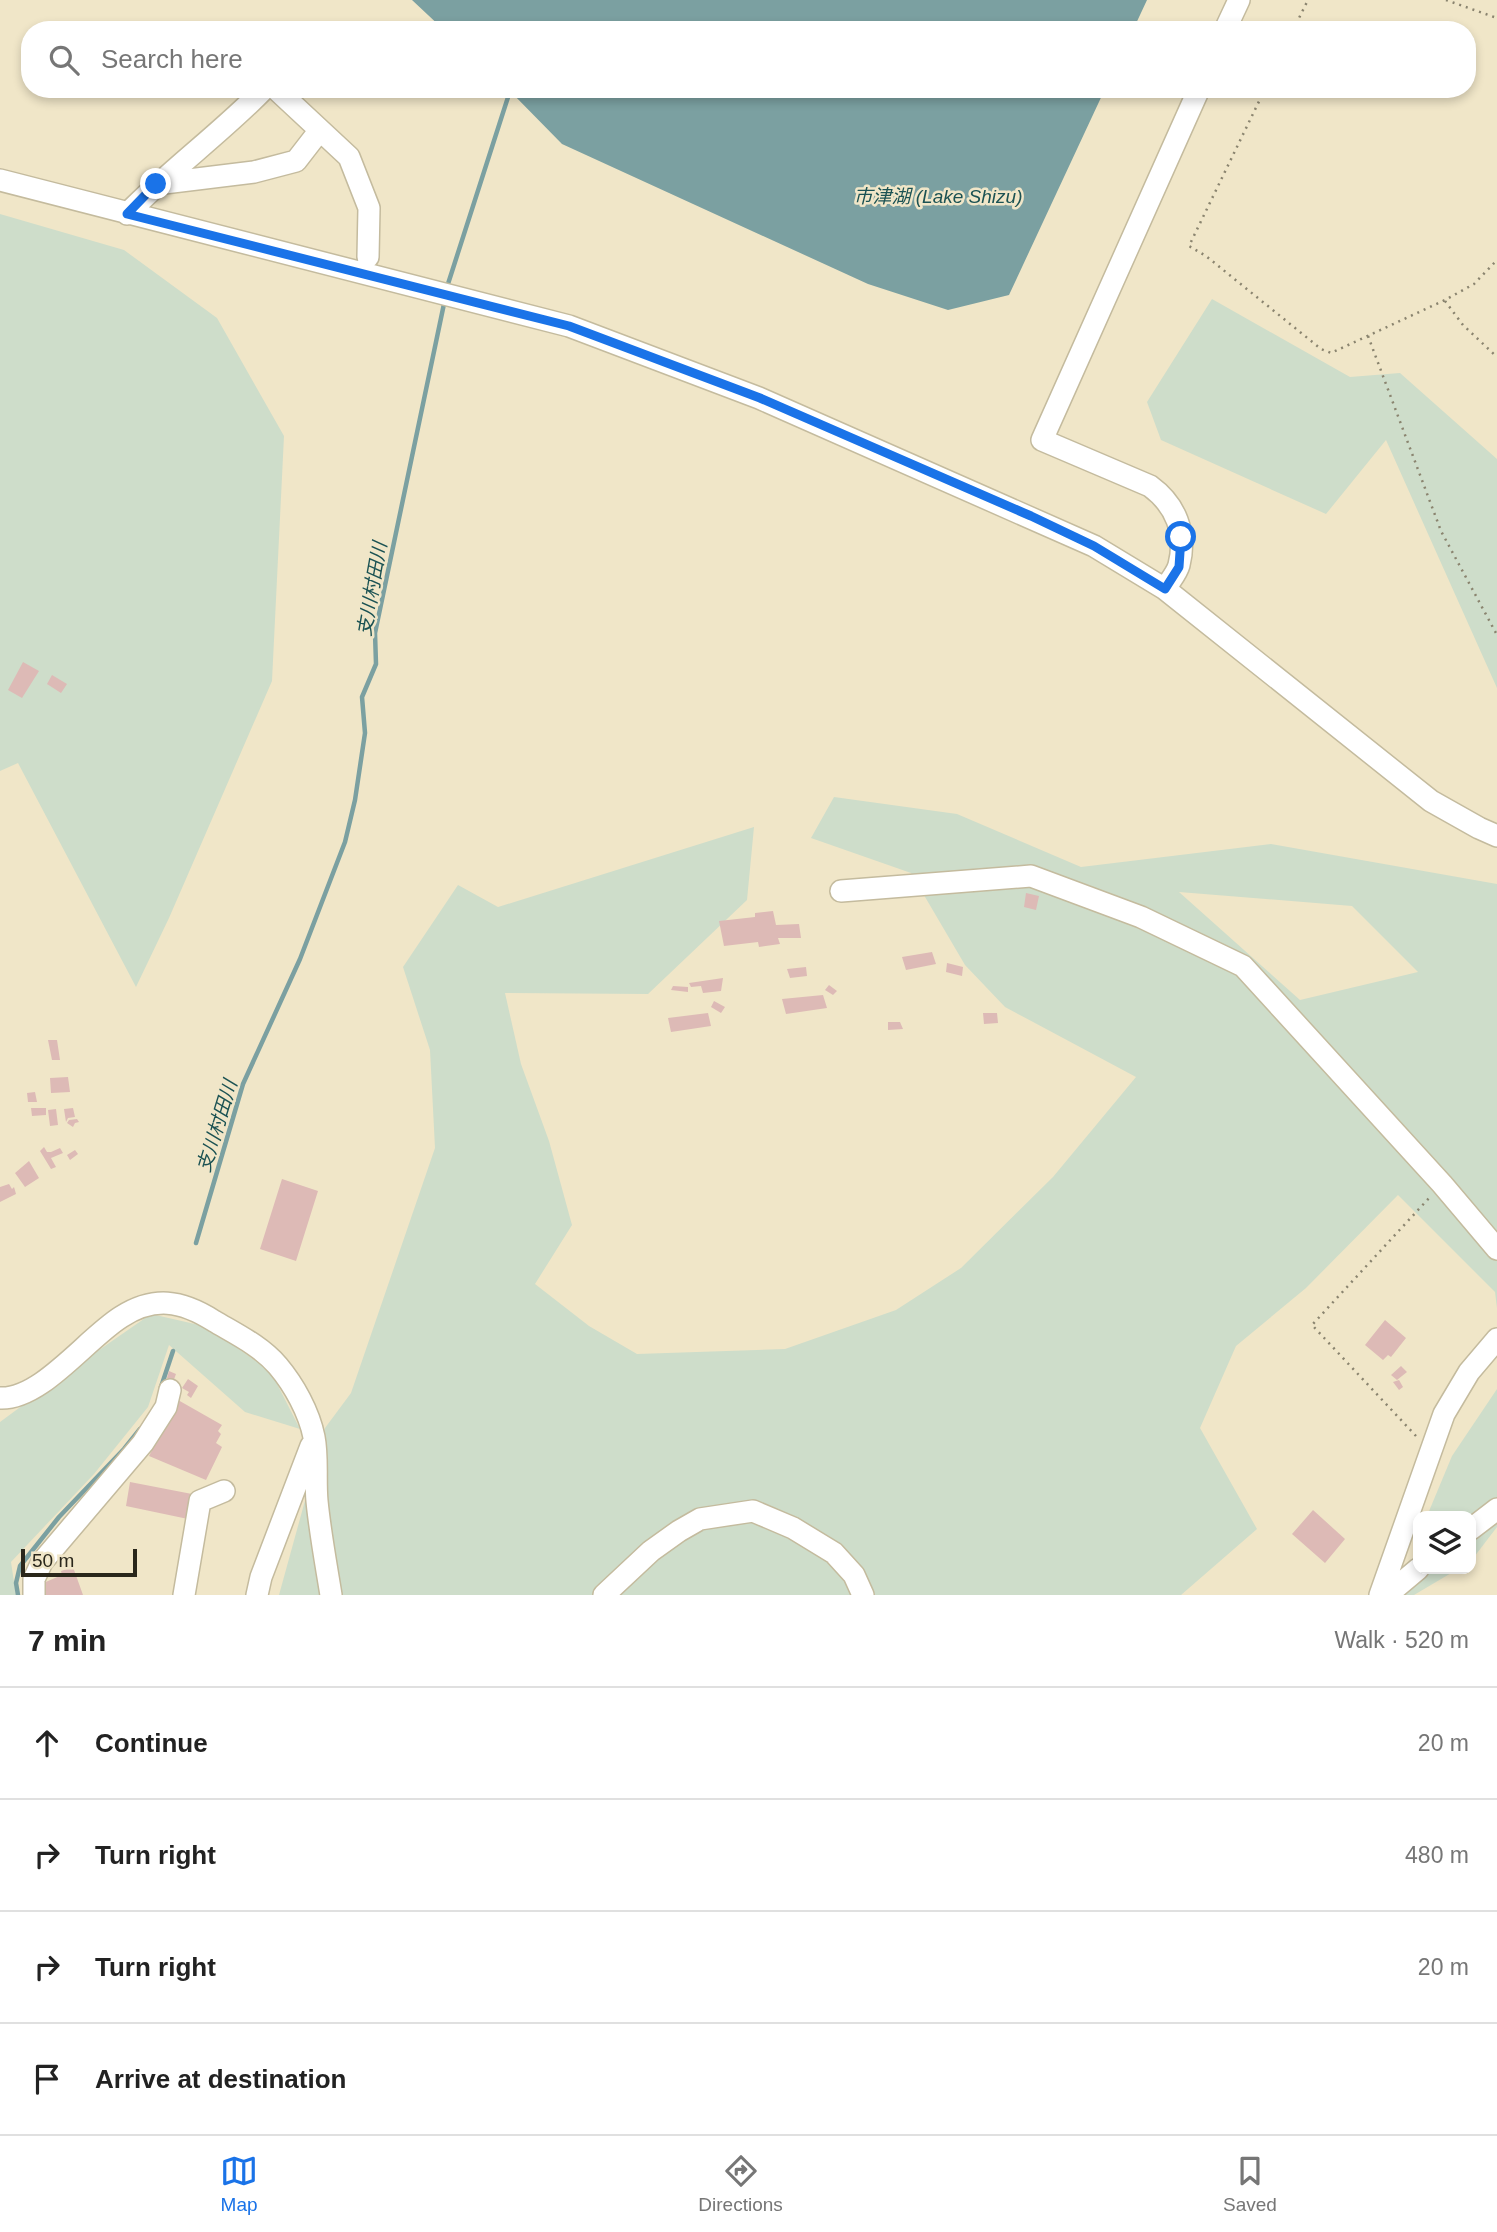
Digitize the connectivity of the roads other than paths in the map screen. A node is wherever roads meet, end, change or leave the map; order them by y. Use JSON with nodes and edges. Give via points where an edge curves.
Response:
{"nodes":[{"id":1,"x":1239,"y":0,"type":"edge"},
{"id":2,"x":1230,"y":21,"type":"edge"},
{"id":3,"x":255,"y":98,"type":"edge"},
{"id":4,"x":286,"y":98,"type":"edge"},
{"id":5,"x":1195,"y":98,"type":"edge"},
{"id":6,"x":320,"y":130,"type":"junction"},
{"id":7,"x":0,"y":180,"type":"edge"},
{"id":8,"x":156,"y":184,"type":"junction"},
{"id":9,"x":127,"y":214,"type":"junction"},
{"id":10,"x":368,"y":257,"type":"dead end"},
{"id":11,"x":1165,"y":589,"type":"junction"},
{"id":12,"x":1497,"y":836,"type":"edge"},
{"id":13,"x":841,"y":891,"type":"dead end"},
{"id":14,"x":1497,"y":1249,"type":"edge"},
{"id":15,"x":1497,"y":1339,"type":"edge"},
{"id":16,"x":170,"y":1390,"type":"dead end"},
{"id":17,"x":0,"y":1398,"type":"edge"},
{"id":18,"x":314,"y":1437,"type":"junction"},
{"id":19,"x":224,"y":1491,"type":"dead end"},
{"id":20,"x":1497,"y":1509,"type":"edge"},
{"id":21,"x":1476,"y":1525,"type":"edge"},
{"id":22,"x":1413,"y":1573,"type":"edge"},
{"id":23,"x":34,"y":1595,"type":"edge"},
{"id":24,"x":184,"y":1595,"type":"edge"},
{"id":25,"x":257,"y":1595,"type":"edge"},
{"id":26,"x":331,"y":1595,"type":"edge"},
{"id":27,"x":604,"y":1595,"type":"edge"},
{"id":28,"x":863,"y":1595,"type":"edge"},
{"id":29,"x":1380,"y":1595,"type":"edge"},
{"id":30,"x":1387,"y":1595,"type":"edge"}],
"edges":[{"from":1,"to":2,"type":"street"},
{"from":3,"to":8,"type":"street"},
{"from":4,"to":6,"type":"street"},
{"from":5,"to":11,"type":"street","via":[[1042,440],[1150,486],[1165,497],[1176,515],[1181,537],[1179,567]]},
{"from":6,"to":8,"type":"street","via":[[296,161],[254,172]]},
{"from":6,"to":10,"type":"street","via":[[349,157],[369,208]]},
{"from":7,"to":9,"type":"street"},
{"from":8,"to":9,"type":"street"},
{"from":9,"to":11,"type":"street","via":[[569,326],[760,398],[1052,526]]},
{"from":11,"to":12,"type":"street","via":[[1431,801]]},
{"from":13,"to":14,"type":"street","via":[[1031,876],[1141,917],[1243,966]]},
{"from":15,"to":29,"type":"street","via":[[1469,1372],[1444,1414]]},
{"from":16,"to":23,"type":"street","via":[[166,1406],[143,1443],[42,1562],[34,1579]]},
{"from":17,"to":18,"type":"street","via":[[31,1391],[93,1337],[140,1306],[180,1304],[260,1349],[277,1365],[294,1387]]},
{"from":18,"to":25,"type":"street"},
{"from":18,"to":26,"type":"street","via":[[317,1500]]},
{"from":19,"to":24,"type":"street","via":[[200,1501]]},
{"from":20,"to":21,"type":"street"},
{"from":22,"to":30,"type":"street"},
{"from":27,"to":28,"type":"street","via":[[651,1551],[700,1519],[753,1511],[834,1553],[854,1575]]}]}
